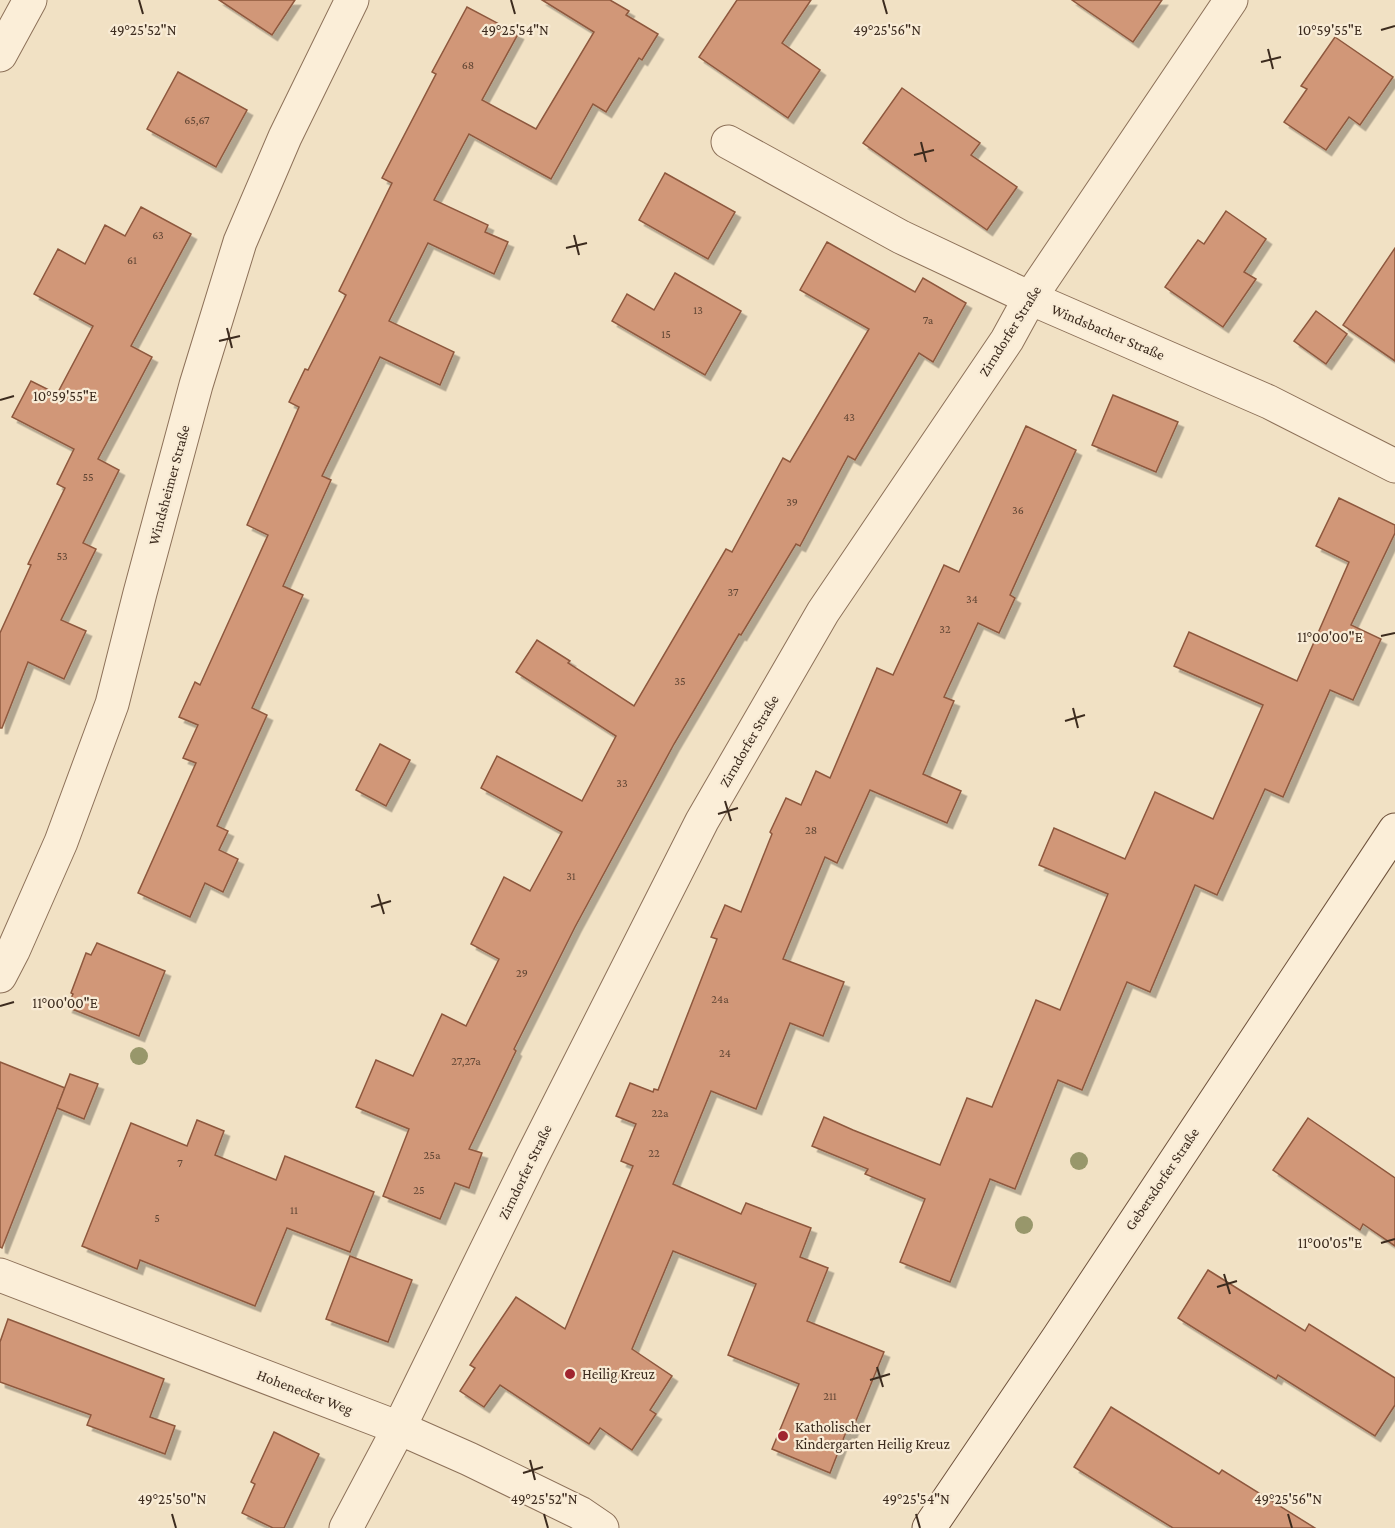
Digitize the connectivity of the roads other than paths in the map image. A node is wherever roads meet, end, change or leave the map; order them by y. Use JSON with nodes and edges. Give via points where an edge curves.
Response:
{"nodes":[{"id":1,"x":30,"y":0,"type":"edge"},
{"id":2,"x":352,"y":0,"type":"edge"},
{"id":3,"x":1231,"y":0,"type":"edge"},
{"id":4,"x":0,"y":55,"type":"edge"},
{"id":5,"x":728,"y":142,"type":"dead end"},
{"id":6,"x":1030,"y":298,"type":"junction"},
{"id":7,"x":1395,"y":466,"type":"edge"},
{"id":8,"x":1395,"y":830,"type":"edge"},
{"id":9,"x":0,"y":976,"type":"edge"},
{"id":10,"x":0,"y":1275,"type":"edge"},
{"id":11,"x":399,"y":1428,"type":"junction"},
{"id":12,"x":346,"y":1528,"type":"edge"},
{"id":13,"x":602,"y":1528,"type":"edge"},
{"id":14,"x":929,"y":1528,"type":"edge"}],
"edges":[{"from":1,"to":4,"type":"street"},
{"from":2,"to":9,"type":"street","name":"Windsheimer Straße","via":[[285,137],[240,242],[196,385],[112,704],[61,842]]},
{"from":3,"to":6,"type":"street","name":"Zirndorfer Straße"},
{"from":5,"to":6,"type":"street","name":"Windsbacher Straße","via":[[901,237]]},
{"from":6,"to":7,"type":"street","name":"Windsbacher Straße","via":[[1269,402]]},
{"from":6,"to":11,"type":"street","name":"Zirndorfer Straße","via":[[1007,340],[823,612],[702,821]]},
{"from":8,"to":14,"type":"street","name":"Gebersdorfer Straße"},
{"from":10,"to":11,"type":"street","name":"Hohenecker Weg"},
{"from":11,"to":12,"type":"street","name":"Zirndorfer Straße"},
{"from":11,"to":13,"type":"street","name":"Hohenecker Weg","via":[[580,1513]]}]}
